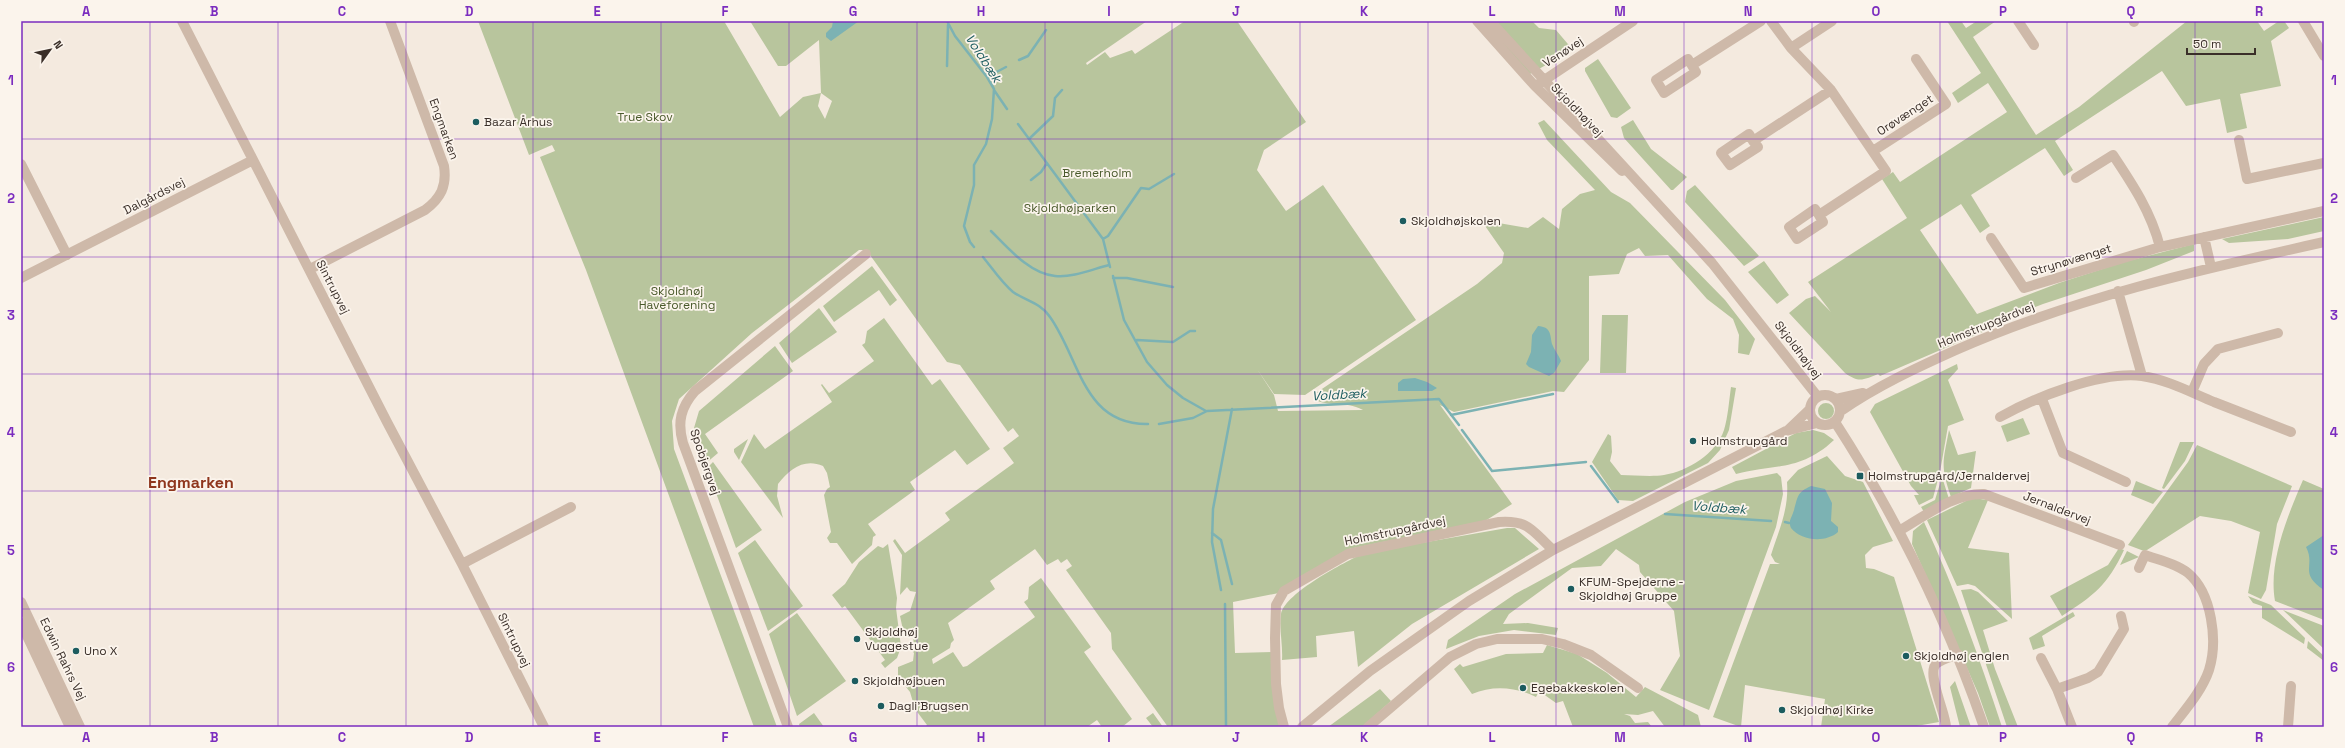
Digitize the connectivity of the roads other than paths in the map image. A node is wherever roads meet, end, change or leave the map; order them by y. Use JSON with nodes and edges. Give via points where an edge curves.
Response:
{"nodes":[{"id":1,"x":182,"y":21,"type":"edge"},
{"id":2,"x":390,"y":21,"type":"edge"},
{"id":3,"x":1477,"y":21,"type":"edge"},
{"id":4,"x":1490,"y":21,"type":"edge"},
{"id":5,"x":1761,"y":21,"type":"edge"},
{"id":6,"x":1771,"y":21,"type":"edge"},
{"id":7,"x":1832,"y":21,"type":"edge"},
{"id":8,"x":2018,"y":21,"type":"edge"},
{"id":9,"x":2302,"y":21,"type":"edge"},
{"id":10,"x":1627,"y":23,"type":"edge"},
{"id":11,"x":2034,"y":46,"type":"dead end"},
{"id":12,"x":1791,"y":48,"type":"junction"},
{"id":13,"x":2323,"y":49,"type":"edge"},
{"id":14,"x":1916,"y":59,"type":"dead end"},
{"id":15,"x":1692,"y":65,"type":"dead end"},
{"id":16,"x":1544,"y":80,"type":"junction"},
{"id":17,"x":1535,"y":86,"type":"junction"},
{"id":18,"x":1831,"y":90,"type":"junction"},
{"id":19,"x":2239,"y":140,"type":"dead end"},
{"id":20,"x":1753,"y":141,"type":"dead end"},
{"id":21,"x":1873,"y":151,"type":"junction"},
{"id":22,"x":253,"y":160,"type":"junction"},
{"id":23,"x":2324,"y":163,"type":"edge"},
{"id":24,"x":21,"y":164,"type":"edge"},
{"id":25,"x":2076,"y":178,"type":"dead end"},
{"id":26,"x":1664,"y":211,"type":"junction"},
{"id":27,"x":2324,"y":211,"type":"edge"},
{"id":28,"x":1819,"y":215,"type":"dead end"},
{"id":29,"x":2204,"y":237,"type":"junction"},
{"id":30,"x":1991,"y":238,"type":"dead end"},
{"id":31,"x":2324,"y":242,"type":"edge"},
{"id":32,"x":2160,"y":247,"type":"junction"},
{"id":33,"x":866,"y":254,"type":"dead end"},
{"id":34,"x":67,"y":255,"type":"junction"},
{"id":35,"x":2211,"y":267,"type":"junction"},
{"id":36,"x":310,"y":269,"type":"junction"},
{"id":37,"x":21,"y":278,"type":"edge"},
{"id":38,"x":2118,"y":291,"type":"junction"},
{"id":39,"x":2278,"y":334,"type":"dead end"},
{"id":40,"x":2142,"y":376,"type":"junction"},
{"id":41,"x":1868,"y":392,"type":"junction"},
{"id":42,"x":2192,"y":392,"type":"junction"},
{"id":43,"x":1818,"y":397,"type":"junction"},
{"id":44,"x":1836,"y":399,"type":"junction"},
{"id":45,"x":2042,"y":399,"type":"junction"},
{"id":46,"x":1810,"y":409,"type":"junction"},
{"id":47,"x":1841,"y":411,"type":"junction"},
{"id":48,"x":2000,"y":417,"type":"dead end"},
{"id":49,"x":1836,"y":422,"type":"junction"},
{"id":50,"x":1817,"y":424,"type":"junction"},
{"id":51,"x":1786,"y":431,"type":"junction"},
{"id":52,"x":2291,"y":432,"type":"dead end"},
{"id":53,"x":2126,"y":482,"type":"dead end"},
{"id":54,"x":571,"y":507,"type":"dead end"},
{"id":55,"x":1899,"y":531,"type":"junction"},
{"id":56,"x":2120,"y":545,"type":"dead end"},
{"id":57,"x":1553,"y":550,"type":"junction"},
{"id":58,"x":462,"y":564,"type":"junction"},
{"id":59,"x":2139,"y":568,"type":"dead end"},
{"id":60,"x":21,"y":602,"type":"edge"},
{"id":61,"x":2121,"y":616,"type":"dead end"},
{"id":62,"x":21,"y":622,"type":"edge"},
{"id":63,"x":1958,"y":654,"type":"junction"},
{"id":64,"x":2041,"y":658,"type":"dead end"},
{"id":65,"x":2291,"y":686,"type":"dead end"},
{"id":66,"x":1638,"y":688,"type":"dead end"},
{"id":67,"x":2057,"y":689,"type":"junction"},
{"id":68,"x":70,"y":727,"type":"edge"},
{"id":69,"x":80,"y":727,"type":"edge"},
{"id":70,"x":544,"y":727,"type":"edge"},
{"id":71,"x":788,"y":727,"type":"edge"},
{"id":72,"x":1284,"y":727,"type":"edge"},
{"id":73,"x":1302,"y":727,"type":"edge"},
{"id":74,"x":1368,"y":727,"type":"edge"},
{"id":75,"x":1946,"y":727,"type":"edge"},
{"id":76,"x":1984,"y":727,"type":"edge"},
{"id":77,"x":2072,"y":727,"type":"edge"},
{"id":78,"x":2172,"y":727,"type":"edge"},
{"id":79,"x":2288,"y":727,"type":"edge"}],
"edges":[{"from":1,"to":22,"type":"street","name":"Sintrupvej"},
{"from":2,"to":36,"type":"street","name":"Engmarken","via":[[444,166],[446,179],[442,193],[420,214]]},
{"from":3,"to":17,"type":"street","name":"Skjoldhøjvej"},
{"from":4,"to":16,"type":"street","name":"Skjoldhøjvej"},
{"from":5,"to":15,"type":"street"},
{"from":6,"to":12,"type":"street","name":"Orøvænget"},
{"from":7,"to":12,"type":"street"},
{"from":8,"to":11,"type":"street"},
{"from":9,"to":13,"type":"street"},
{"from":10,"to":16,"type":"street","name":"Venøvej"},
{"from":12,"to":18,"type":"street","name":"Orøvænget"},
{"from":14,"to":21,"type":"street","name":"Orøvænget","via":[[1946,104]]},
{"from":16,"to":17,"type":"street","name":"Venøvej"},
{"from":16,"to":26,"type":"street","name":"Skjoldhøjvej"},
{"from":17,"to":26,"type":"street","name":"Skjoldhøjvej","via":[[1594,146]]},
{"from":18,"to":20,"type":"street"},
{"from":18,"to":21,"type":"street","name":"Orøvænget"},
{"from":19,"to":23,"type":"street","via":[[2247,179]]},
{"from":21,"to":28,"type":"street","name":"Orøvænget","via":[[1886,171]]},
{"from":22,"to":34,"type":"street","name":"Dalgårdsvej"},
{"from":22,"to":36,"type":"street","name":"Sintrupvej"},
{"from":24,"to":34,"type":"street"},
{"from":25,"to":32,"type":"street","via":[[2113,155],[2147,209]]},
{"from":26,"to":43,"type":"street","name":"Skjoldhøjvej","via":[[1736,291]]},
{"from":27,"to":29,"type":"street","name":"Strynøvænget"},
{"from":29,"to":32,"type":"street","name":"Strynøvænget"},
{"from":29,"to":35,"type":"street"},
{"from":30,"to":32,"type":"street","name":"Strynøvænget","via":[[2024,288]]},
{"from":31,"to":35,"type":"street","name":"Holmstrupgårdvej"},
{"from":33,"to":71,"type":"street","name":"Spobjergvej","via":[[695,392],[681,412],[680,434]]},
{"from":34,"to":37,"type":"street","name":"Dalgårdsvej"},
{"from":35,"to":38,"type":"street","name":"Holmstrupgårdvej"},
{"from":36,"to":58,"type":"street","name":"Sintrupvej"},
{"from":38,"to":40,"type":"street"},
{"from":38,"to":41,"type":"street","name":"Holmstrupgårdvej","via":[[2002,331],[1939,357]]},
{"from":39,"to":42,"type":"street","via":[[2218,349],[2204,364]]},
{"from":40,"to":42,"type":"street","via":[[2168,382]]},
{"from":40,"to":45,"type":"street","via":[[2094,380]]},
{"from":41,"to":44,"type":"street","name":"Holmstrupgårdvej"},
{"from":41,"to":47,"type":"street","name":"Holmstrupgårdvej"},
{"from":42,"to":52,"type":"street"},
{"from":43,"to":44,"type":"street","via":[[1825,395]]},
{"from":43,"to":46,"type":"street"},
{"from":44,"to":47,"type":"street"},
{"from":45,"to":48,"type":"street"},
{"from":45,"to":53,"type":"street","via":[[2062,453]]},
{"from":46,"to":50,"type":"street"},
{"from":46,"to":51,"type":"street"},
{"from":47,"to":49,"type":"street"},
{"from":49,"to":50,"type":"street","via":[[1825,426]]},
{"from":49,"to":55,"type":"street"},
{"from":50,"to":51,"type":"street"},
{"from":51,"to":57,"type":"street"},
{"from":54,"to":58,"type":"street"},
{"from":55,"to":56,"type":"street","name":"Jernaldervej","via":[[1959,498],[1984,494]]},
{"from":55,"to":63,"type":"street"},
{"from":57,"to":72,"type":"street","name":"Holmstrupgårdvej","via":[[1530,527],[1515,521],[1498,522],[1358,550],[1334,560],[1296,583],[1284,591],[1276,605],[1276,684]]},
{"from":57,"to":73,"type":"street","via":[[1433,625],[1370,671]]},
{"from":58,"to":70,"type":"street","name":"Sintrupvej"},
{"from":59,"to":78,"type":"street","via":[[2146,555],[2187,572],[2200,585],[2212,621],[2209,670]]},
{"from":60,"to":69,"type":"street","name":"Edwin Rahrs Vej"},
{"from":61,"to":67,"type":"street","via":[[2124,629],[2098,672]]},
{"from":62,"to":68,"type":"street","name":"Edwin Rahrs Vej"},
{"from":63,"to":75,"type":"street","via":[[1937,663],[1933,669]]},
{"from":63,"to":76,"type":"street"},
{"from":64,"to":67,"type":"street"},
{"from":65,"to":79,"type":"street"},
{"from":66,"to":74,"type":"street","via":[[1591,655],[1563,644],[1542,639],[1497,639],[1476,644],[1450,657]]},
{"from":67,"to":77,"type":"street"}]}
